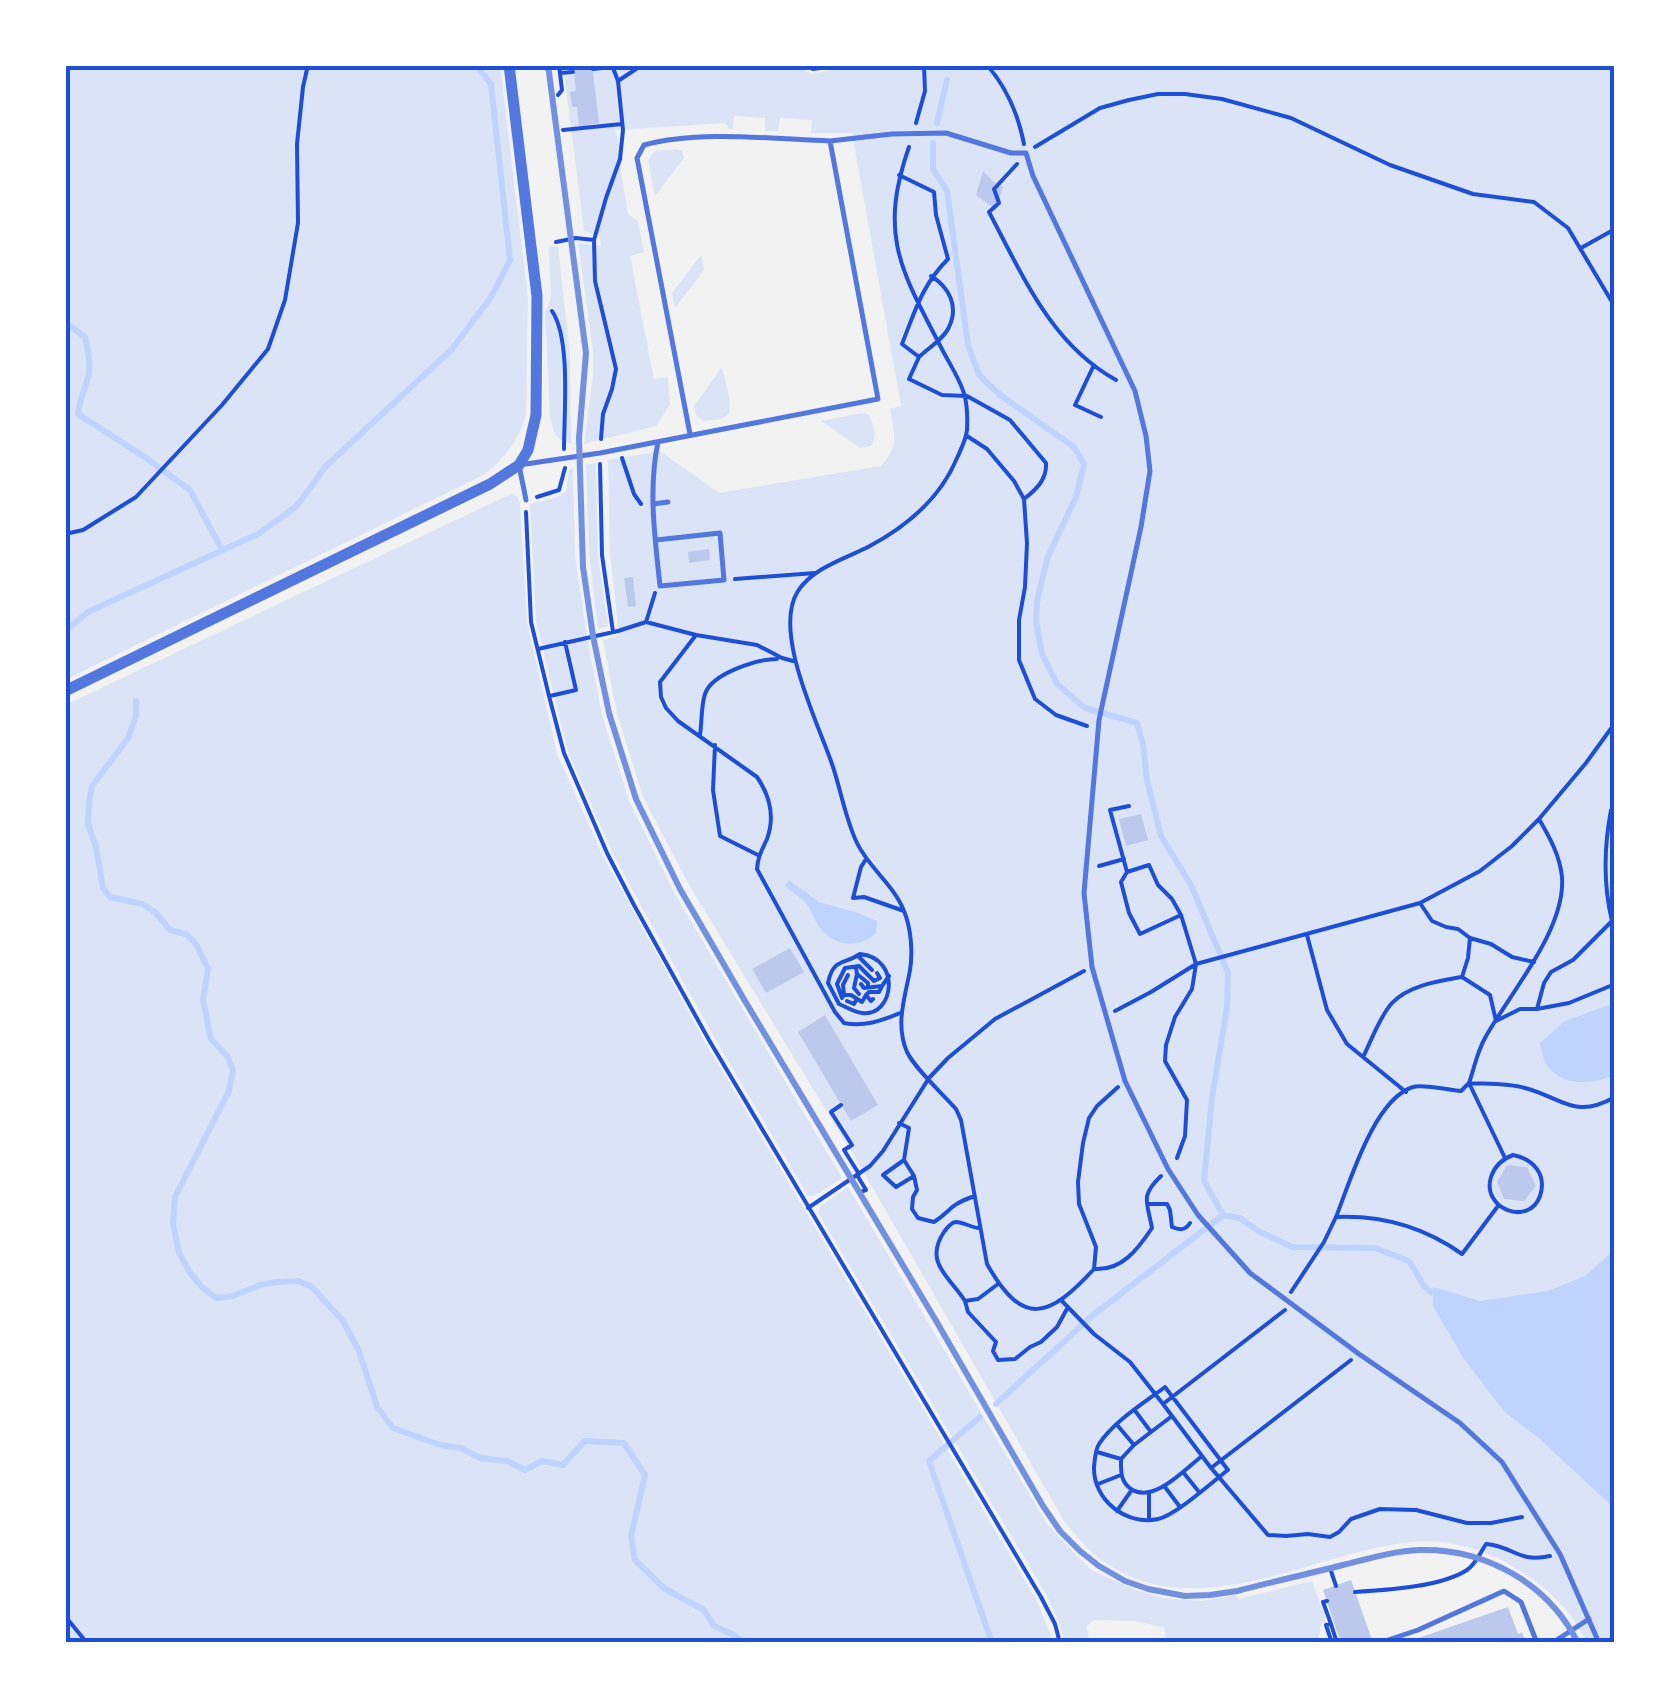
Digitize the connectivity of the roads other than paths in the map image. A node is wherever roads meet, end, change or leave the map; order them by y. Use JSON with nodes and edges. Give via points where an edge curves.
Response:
{"nodes":[{"id":1,"x":509,"y":65,"type":"edge"},
{"id":2,"x":830,"y":141,"type":"junction"},
{"id":3,"x":690,"y":434,"type":"junction"},
{"id":4,"x":658,"y":441,"type":"junction"},
{"id":5,"x":519,"y":465,"type":"junction"},
{"id":6,"x":526,"y":500,"type":"road end"},
{"id":7,"x":668,"y":502,"type":"dead end"},
{"id":8,"x":653,"y":504,"type":"junction"},
{"id":9,"x":656,"y":540,"type":"junction"},
{"id":10,"x":65,"y":690,"type":"edge"},
{"id":11,"x":1589,"y":1619,"type":"junction"},
{"id":12,"x":1379,"y":1643,"type":"edge"},
{"id":13,"x":1537,"y":1643,"type":"edge"},
{"id":14,"x":1552,"y":1643,"type":"edge"},
{"id":15,"x":1599,"y":1643,"type":"edge"}],
"edges":[{"from":1,"to":5,"type":"street","via":[[537,296],[536,416]]},
{"from":2,"to":3,"type":"lane","via":[[878,399]]},
{"from":2,"to":3,"type":"lane","via":[[660,140],[644,145],[637,158]]},
{"from":2,"to":11,"type":"lane","via":[[946,133],[1026,153],[1135,391],[1150,471],[1099,720],[1084,893],[1092,967],[1125,1081],[1168,1169],[1250,1273],[1460,1423],[1502,1462],[1560,1554]]},
{"from":3,"to":4,"type":"lane"},
{"from":4,"to":5,"type":"lane"},
{"from":4,"to":8,"type":"lane"},
{"from":5,"to":6,"type":"lane"},
{"from":5,"to":10,"type":"street"},
{"from":7,"to":8,"type":"lane"},
{"from":8,"to":9,"type":"lane"},
{"from":9,"to":9,"type":"lane","via":[[660,586],[724,580],[720,533]]},
{"from":11,"to":14,"type":"lane"},
{"from":11,"to":15,"type":"lane"},
{"from":12,"to":13,"type":"lane","via":[[1504,1591],[1521,1602]]}]}
